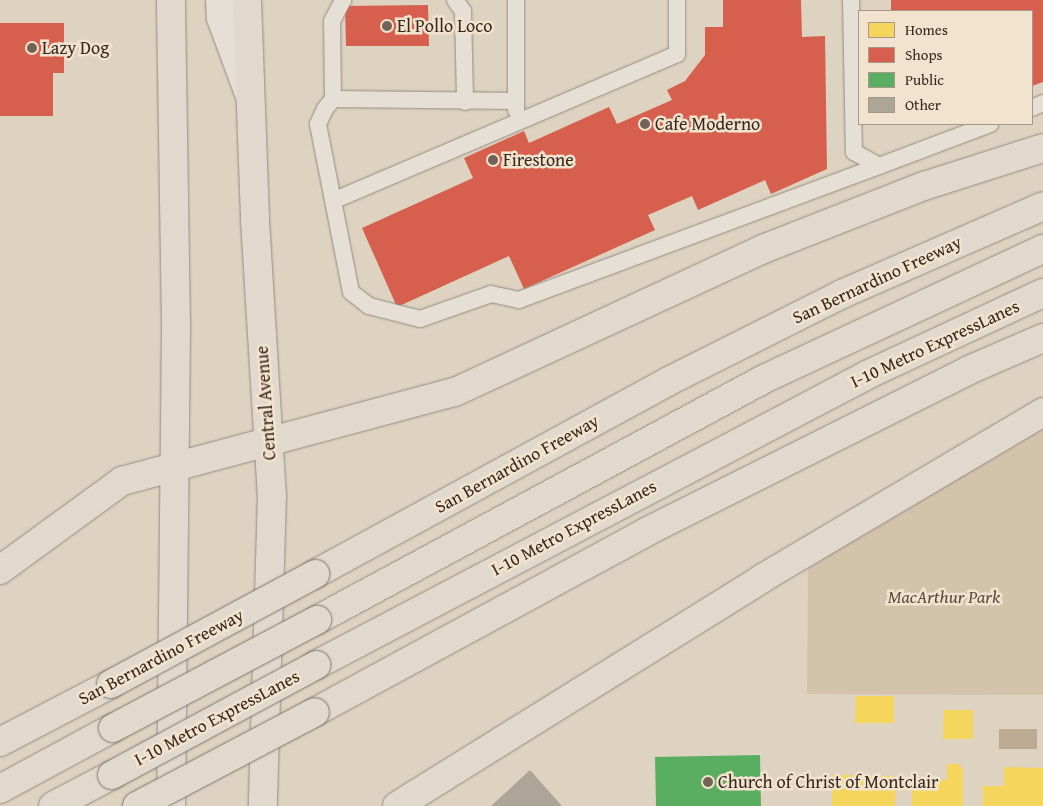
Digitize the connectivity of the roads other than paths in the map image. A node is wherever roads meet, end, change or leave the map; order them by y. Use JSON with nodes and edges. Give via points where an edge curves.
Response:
{"nodes":[{"id":1,"x":171,"y":0,"type":"edge"},
{"id":2,"x":220,"y":0,"type":"edge"},
{"id":3,"x":248,"y":0,"type":"edge"},
{"id":4,"x":343,"y":0,"type":"edge"},
{"id":5,"x":455,"y":0,"type":"edge"},
{"id":6,"x":516,"y":0,"type":"edge"},
{"id":7,"x":677,"y":0,"type":"edge"},
{"id":8,"x":851,"y":0,"type":"edge"},
{"id":9,"x":249,"y":95,"type":"junction"},
{"id":10,"x":333,"y":99,"type":"junction"},
{"id":11,"x":516,"y":101,"type":"junction"},
{"id":12,"x":465,"y":102,"type":"junction"},
{"id":13,"x":517,"y":124,"type":"junction"},
{"id":14,"x":987,"y":125,"type":"edge"},
{"id":15,"x":1043,"y":148,"type":"edge"},
{"id":16,"x":879,"y":166,"type":"junction"},
{"id":17,"x":335,"y":200,"type":"junction"},
{"id":18,"x":1043,"y":206,"type":"edge"},
{"id":19,"x":1043,"y":248,"type":"edge"},
{"id":20,"x":1043,"y":294,"type":"edge"},
{"id":21,"x":1043,"y":338,"type":"edge"},
{"id":22,"x":1043,"y":412,"type":"edge"},
{"id":23,"x":268,"y":441,"type":"junction"},
{"id":24,"x":173,"y":466,"type":"junction"},
{"id":25,"x":0,"y":570,"type":"edge"},
{"id":26,"x":0,"y":742,"type":"edge"},
{"id":27,"x":0,"y":789,"type":"edge"},
{"id":28,"x":53,"y":806,"type":"edge"},
{"id":29,"x":137,"y":806,"type":"edge"},
{"id":30,"x":171,"y":806,"type":"edge"},
{"id":31,"x":263,"y":806,"type":"edge"},
{"id":32,"x":397,"y":806,"type":"edge"}],
"edges":[{"from":1,"to":24,"type":"main road","via":[[176,324]]},
{"from":2,"to":9,"type":"street","via":[[221,18]]},
{"from":3,"to":9,"type":"main road","name":"Central Avenue"},
{"from":4,"to":10,"type":"lane","via":[[332,21]]},
{"from":5,"to":12,"type":"lane","via":[[463,11]]},
{"from":6,"to":11,"type":"lane"},
{"from":7,"to":13,"type":"lane","via":[[677,54]]},
{"from":8,"to":16,"type":"lane","via":[[854,152]]},
{"from":9,"to":23,"type":"main road","name":"Central Avenue"},
{"from":10,"to":12,"type":"lane"},
{"from":10,"to":17,"type":"lane","via":[[318,124]]},
{"from":11,"to":12,"type":"lane"},
{"from":11,"to":13,"type":"lane"},
{"from":13,"to":17,"type":"lane"},
{"from":14,"to":16,"type":"lane"},
{"from":15,"to":23,"type":"main road","via":[[924,186],[763,249],[455,392]]},
{"from":16,"to":17,"type":"lane","via":[[519,300],[492,294],[420,319],[369,306],[351,292]]},
{"from":18,"to":26,"type":"main road","name":"San Bernardino Freeway","bridge":true,"via":[[842,294],[667,382]]},
{"from":19,"to":27,"type":"main road","bridge":true,"via":[[764,379]]},
{"from":20,"to":28,"type":"main road","name":"I-10 Metro ExpressLanes","bridge":true,"via":[[869,374]]},
{"from":21,"to":29,"type":"main road","bridge":true,"via":[[889,409],[648,531]]},
{"from":22,"to":32,"type":"main road","via":[[761,579]]},
{"from":23,"to":24,"type":"main road"},
{"from":23,"to":31,"type":"main road","name":"Central Avenue","via":[[272,495]]},
{"from":24,"to":25,"type":"main road","via":[[114,486]]},
{"from":24,"to":30,"type":"main road"}]}
